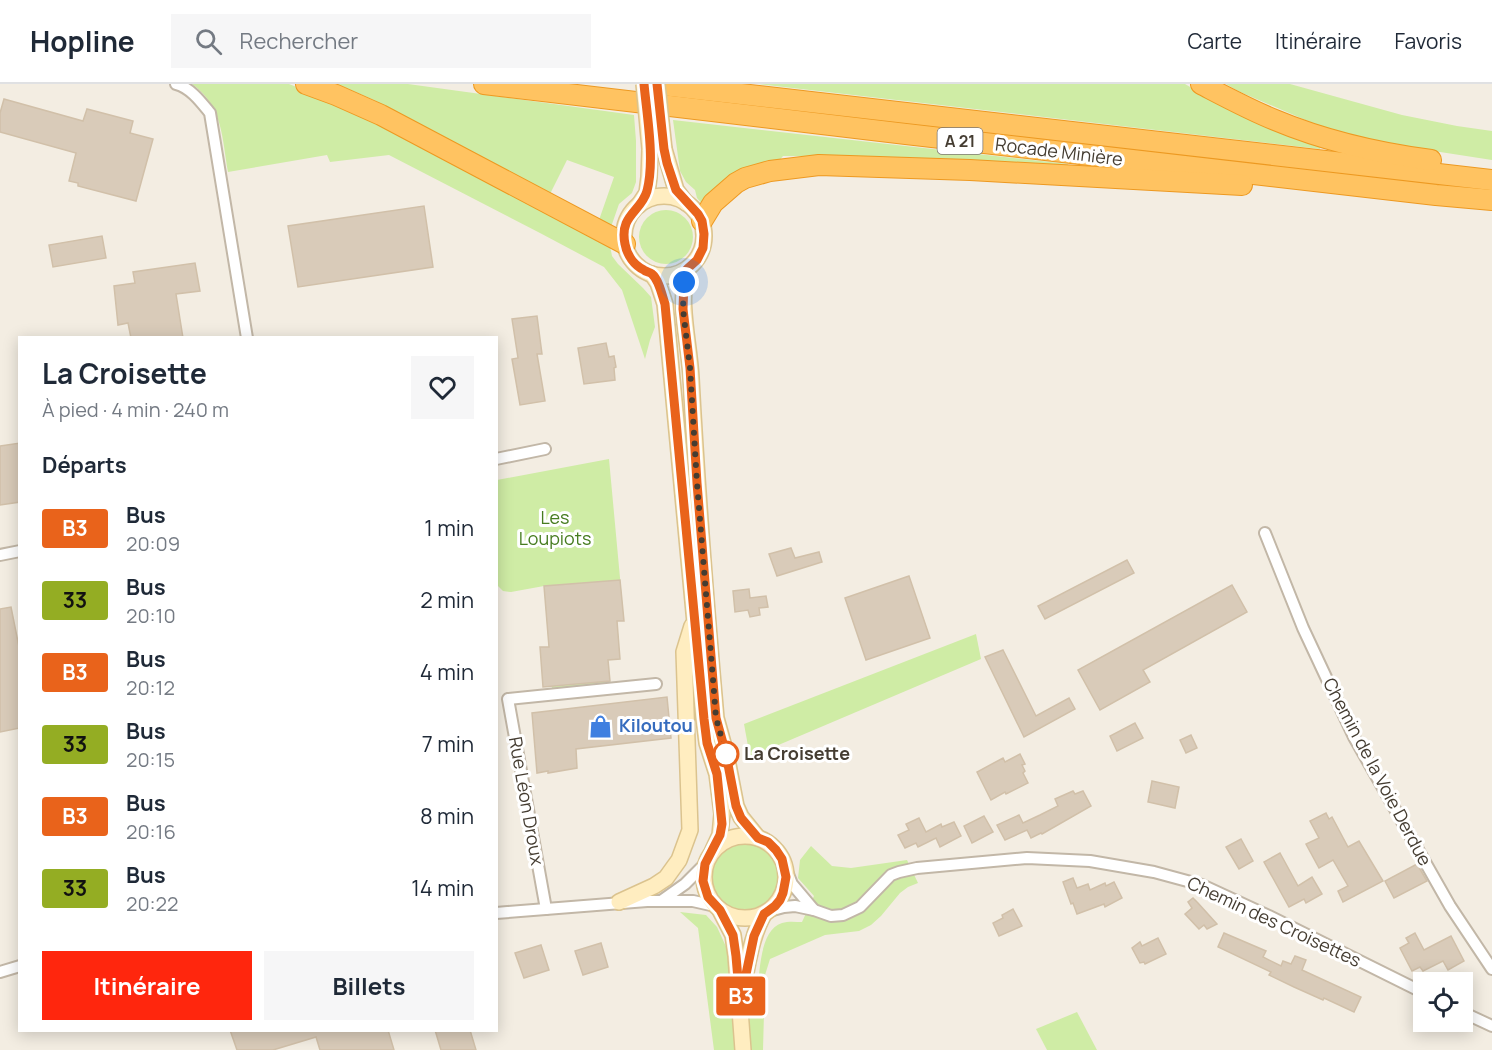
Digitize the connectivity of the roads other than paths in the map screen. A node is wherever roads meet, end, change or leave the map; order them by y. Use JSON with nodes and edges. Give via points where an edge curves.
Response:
{"nodes":[{"id":1,"x":176,"y":84,"type":"edge"},
{"id":2,"x":306,"y":84,"type":"edge"},
{"id":3,"x":484,"y":84,"type":"edge"},
{"id":4,"x":644,"y":84,"type":"edge"},
{"id":5,"x":655,"y":84,"type":"edge"},
{"id":6,"x":1201,"y":84,"type":"edge"},
{"id":7,"x":657,"y":149,"type":"junction"},
{"id":8,"x":1492,"y":174,"type":"edge"},
{"id":9,"x":1492,"y":180,"type":"edge"},
{"id":10,"x":1436,"y":195,"type":"junction"},
{"id":11,"x":1492,"y":200,"type":"edge"},
{"id":12,"x":686,"y":203,"type":"junction"},
{"id":13,"x":639,"y":205,"type":"junction"},
{"id":14,"x":702,"y":221,"type":"junction"},
{"id":15,"x":625,"y":244,"type":"junction"},
{"id":16,"x":687,"y":269,"type":"junction"},
{"id":17,"x":652,"y":274,"type":"junction"},
{"id":18,"x":247,"y":336,"type":"edge"},
{"id":19,"x":545,"y":449,"type":"dead end"},
{"id":20,"x":498,"y":459,"type":"edge"},
{"id":21,"x":1265,"y":533,"type":"dead end"},
{"id":22,"x":18,"y":551,"type":"edge"},
{"id":23,"x":0,"y":555,"type":"edge"},
{"id":24,"x":694,"y":621,"type":"junction"},
{"id":25,"x":656,"y":684,"type":"dead end"},
{"id":26,"x":758,"y":838,"type":"junction"},
{"id":27,"x":713,"y":850,"type":"junction"},
{"id":28,"x":705,"y":864,"type":"junction"},
{"id":29,"x":786,"y":869,"type":"junction"},
{"id":30,"x":660,"y":901,"type":"junction"},
{"id":31,"x":620,"y":902,"type":"junction"},
{"id":32,"x":718,"y":908,"type":"junction"},
{"id":33,"x":546,"y":909,"type":"junction"},
{"id":34,"x":814,"y":910,"type":"junction"},
{"id":35,"x":767,"y":912,"type":"junction"},
{"id":36,"x":498,"y":913,"type":"edge"},
{"id":37,"x":18,"y":967,"type":"edge"},
{"id":38,"x":1492,"y":969,"type":"edge"},
{"id":39,"x":0,"y":972,"type":"edge"},
{"id":40,"x":1413,"y":988,"type":"edge"},
{"id":41,"x":740,"y":1003,"type":"junction"},
{"id":42,"x":1473,"y":1017,"type":"edge"},
{"id":43,"x":1492,"y":1026,"type":"edge"},
{"id":44,"x":743,"y":1050,"type":"edge"}],
"edges":[{"from":1,"to":18,"type":"street","via":[[197,97],[210,113]]},
{"from":2,"to":15,"type":"highway","via":[[381,115]]},
{"from":3,"to":10,"type":"highway","name":"Rocade Minière","number":"A 21"},
{"from":4,"to":7,"type":"main road","bridge":true},
{"from":5,"to":7,"type":"main road","bridge":true},
{"from":5,"to":9,"type":"highway","name":"Rocade Minière","number":"A 21"},
{"from":6,"to":8,"type":"highway","via":[[1316,135],[1355,147]]},
{"from":7,"to":12,"type":"main road"},
{"from":7,"to":13,"type":"main road","via":[[647,193]]},
{"from":10,"to":11,"type":"highway","name":"Rocade Minière","number":"A 21"},
{"from":10,"to":14,"type":"highway","via":[[819,165],[745,178],[713,203]]},
{"from":12,"to":13,"type":"main road","via":[[666,196]]},
{"from":12,"to":14,"type":"main road"},
{"from":13,"to":15,"type":"main road","via":[[626,223]]},
{"from":14,"to":16,"type":"main road","via":[[703,248]]},
{"from":15,"to":17,"type":"main road","via":[[638,266]]},
{"from":16,"to":17,"type":"main road","via":[[670,276]]},
{"from":16,"to":26,"type":"main road","via":[[683,309],[716,718],[736,806]]},
{"from":17,"to":24,"type":"main road","via":[[665,304]]},
{"from":19,"to":20,"type":"street"},
{"from":21,"to":38,"type":"street","name":"Chemin de la Voie Derdue","via":[[1303,628],[1354,737],[1444,896]]},
{"from":22,"to":23,"type":"street"},
{"from":24,"to":27,"type":"main road","via":[[707,743],[717,774],[722,814],[720,835]]},
{"from":24,"to":31,"type":"main road","via":[[684,652],[690,830],[679,860],[666,878]]},
{"from":25,"to":33,"type":"street","name":"Rue Léon Droux","via":[[508,699]]},
{"from":26,"to":27,"type":"main road","via":[[734,837]]},
{"from":26,"to":29,"type":"main road","via":[[776,850]]},
{"from":27,"to":28,"type":"main road"},
{"from":28,"to":30,"type":"street"},
{"from":28,"to":32,"type":"main road","via":[[704,886]]},
{"from":29,"to":34,"type":"street","via":[[792,884]]},
{"from":29,"to":35,"type":"main road","via":[[780,900]]},
{"from":30,"to":31,"type":"street"},
{"from":30,"to":32,"type":"street","via":[[703,902]]},
{"from":31,"to":33,"type":"street"},
{"from":32,"to":35,"type":"main road","via":[[737,918]]},
{"from":32,"to":41,"type":"main road","via":[[733,935]]},
{"from":33,"to":36,"type":"street"},
{"from":34,"to":35,"type":"street","name":"Chemin des Croisettes","via":[[795,906]]},
{"from":34,"to":40,"type":"street","name":"Chemin des Croisettes","via":[[831,916],[843,915],[860,907],[891,875],[917,868],[1027,858],[1090,861],[1202,885]]},
{"from":35,"to":41,"type":"main road","via":[[752,943]]},
{"from":37,"to":39,"type":"street"},
{"from":41,"to":44,"type":"main road"},
{"from":42,"to":43,"type":"street"}]}
